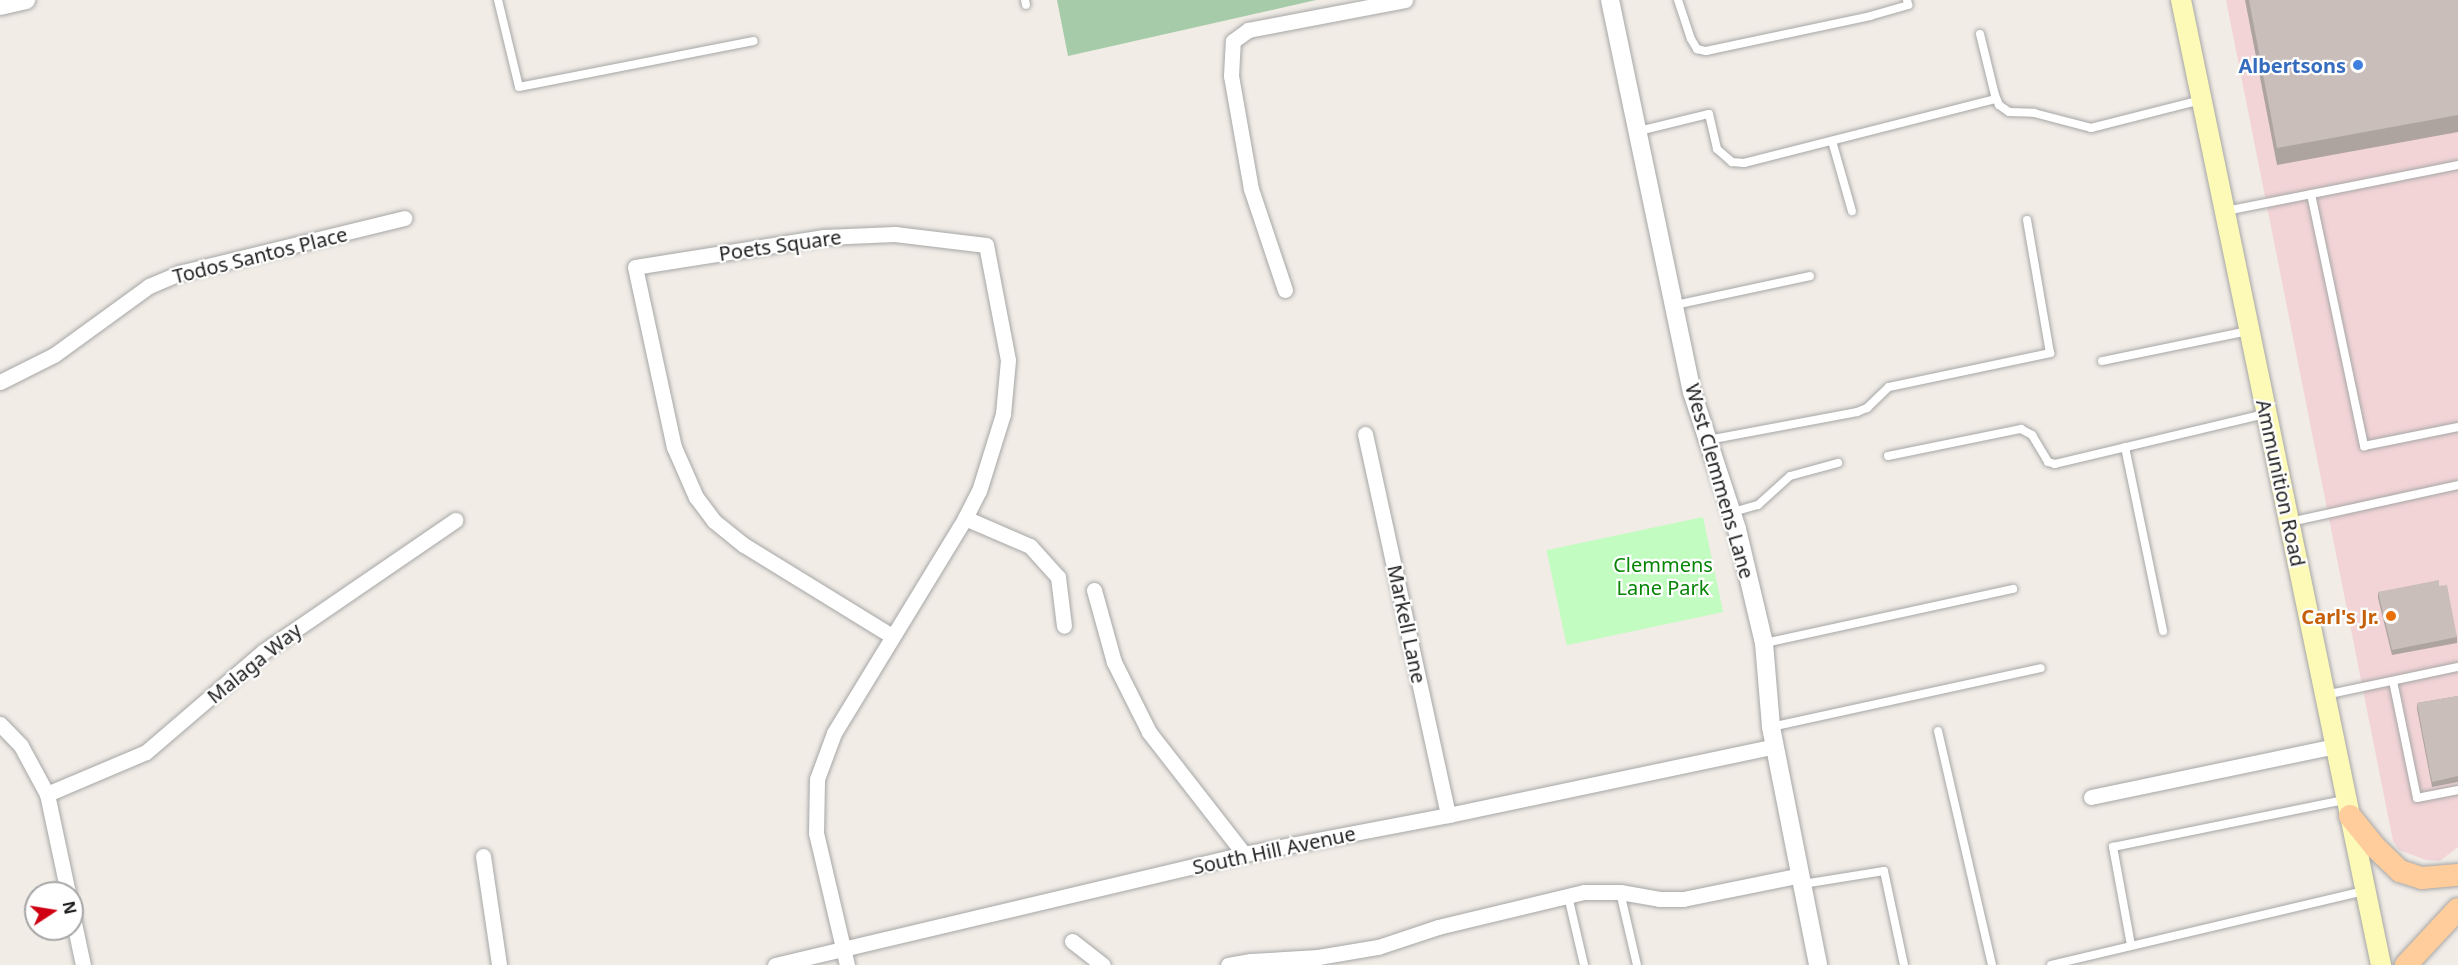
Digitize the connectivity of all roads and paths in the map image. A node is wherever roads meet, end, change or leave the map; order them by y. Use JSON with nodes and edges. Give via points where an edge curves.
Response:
{"nodes":[{"id":1,"x":26,"y":0,"type":"edge"},
{"id":2,"x":500,"y":0,"type":"edge"},
{"id":3,"x":1405,"y":0,"type":"edge"},
{"id":4,"x":1610,"y":0,"type":"edge"},
{"id":5,"x":1678,"y":0,"type":"edge"},
{"id":6,"x":1907,"y":0,"type":"edge"},
{"id":7,"x":2181,"y":0,"type":"edge"},
{"id":8,"x":0,"y":6,"type":"edge"},
{"id":9,"x":1980,"y":34,"type":"dead end"},
{"id":10,"x":754,"y":41,"type":"dead end"},
{"id":11,"x":1996,"y":99,"type":"junction"},
{"id":12,"x":2202,"y":100,"type":"junction"},
{"id":13,"x":1639,"y":131,"type":"junction"},
{"id":14,"x":1832,"y":141,"type":"junction"},
{"id":15,"x":2458,"y":165,"type":"edge"},
{"id":16,"x":2311,"y":194,"type":"junction"},
{"id":17,"x":1852,"y":211,"type":"dead end"},
{"id":18,"x":2224,"y":211,"type":"junction"},
{"id":19,"x":404,"y":218,"type":"dead end"},
{"id":20,"x":2027,"y":220,"type":"dead end"},
{"id":21,"x":1810,"y":276,"type":"dead end"},
{"id":22,"x":1285,"y":290,"type":"dead end"},
{"id":23,"x":1675,"y":305,"type":"junction"},
{"id":24,"x":2249,"y":330,"type":"junction"},
{"id":25,"x":2102,"y":361,"type":"dead end"},
{"id":26,"x":0,"y":382,"type":"edge"},
{"id":27,"x":2266,"y":414,"type":"junction"},
{"id":28,"x":2458,"y":427,"type":"edge"},
{"id":29,"x":1365,"y":434,"type":"dead end"},
{"id":30,"x":1706,"y":440,"type":"junction"},
{"id":31,"x":2125,"y":447,"type":"junction"},
{"id":32,"x":1888,"y":456,"type":"dead end"},
{"id":33,"x":1838,"y":463,"type":"dead end"},
{"id":34,"x":2458,"y":485,"type":"edge"},
{"id":35,"x":1732,"y":513,"type":"junction"},
{"id":36,"x":965,"y":518,"type":"junction"},
{"id":37,"x":455,"y":520,"type":"dead end"},
{"id":38,"x":2289,"y":522,"type":"junction"},
{"id":39,"x":2013,"y":589,"type":"dead end"},
{"id":40,"x":1094,"y":590,"type":"dead end"},
{"id":41,"x":1064,"y":626,"type":"dead end"},
{"id":42,"x":2163,"y":632,"type":"dead end"},
{"id":43,"x":892,"y":636,"type":"junction"},
{"id":44,"x":1764,"y":643,"type":"junction"},
{"id":45,"x":2458,"y":667,"type":"edge"},
{"id":46,"x":2041,"y":668,"type":"dead end"},
{"id":47,"x":2393,"y":681,"type":"junction"},
{"id":48,"x":2325,"y":695,"type":"junction"},
{"id":49,"x":0,"y":724,"type":"edge"},
{"id":50,"x":1771,"y":727,"type":"junction"},
{"id":51,"x":1938,"y":731,"type":"dead end"},
{"id":52,"x":1775,"y":746,"type":"junction"},
{"id":53,"x":2335,"y":746,"type":"junction"},
{"id":54,"x":2458,"y":790,"type":"edge"},
{"id":55,"x":47,"y":794,"type":"junction"},
{"id":56,"x":2091,"y":797,"type":"dead end"},
{"id":57,"x":2348,"y":808,"type":"junction"},
{"id":58,"x":1448,"y":815,"type":"junction"},
{"id":59,"x":1244,"y":854,"type":"junction"},
{"id":60,"x":483,"y":856,"type":"dead end"},
{"id":61,"x":2458,"y":875,"type":"edge"},
{"id":62,"x":1802,"y":880,"type":"junction"},
{"id":63,"x":65,"y":881,"type":"edge"},
{"id":64,"x":2366,"y":891,"type":"junction"},
{"id":65,"x":1620,"y":892,"type":"junction"},
{"id":66,"x":1569,"y":896,"type":"junction"},
{"id":67,"x":2458,"y":909,"type":"edge"},
{"id":68,"x":78,"y":941,"type":"edge"},
{"id":69,"x":1072,"y":941,"type":"dead end"},
{"id":70,"x":2132,"y":945,"type":"junction"},
{"id":71,"x":844,"y":950,"type":"junction"},
{"id":72,"x":83,"y":965,"type":"edge"},
{"id":73,"x":499,"y":965,"type":"edge"},
{"id":74,"x":775,"y":965,"type":"edge"},
{"id":75,"x":847,"y":965,"type":"edge"},
{"id":76,"x":1103,"y":965,"type":"edge"},
{"id":77,"x":1228,"y":965,"type":"edge"},
{"id":78,"x":1584,"y":965,"type":"edge"},
{"id":79,"x":1637,"y":965,"type":"edge"},
{"id":80,"x":1818,"y":965,"type":"edge"},
{"id":81,"x":1904,"y":965,"type":"edge"},
{"id":82,"x":1992,"y":965,"type":"edge"},
{"id":83,"x":2051,"y":965,"type":"edge"},
{"id":84,"x":2381,"y":965,"type":"edge"},
{"id":85,"x":2406,"y":965,"type":"edge"}],
"edges":[{"from":1,"to":8,"type":"street"},
{"from":2,"to":10,"type":"lane","via":[[519,87]]},
{"from":3,"to":22,"type":"street","via":[[1248,30],[1233,41],[1231,76],[1251,189]]},
{"from":4,"to":13,"type":"street","name":"West Clemmens Lane"},
{"from":5,"to":6,"type":"lane","via":[[1691,39],[1697,49],[1706,51],[1870,16],[1908,5]]},
{"from":7,"to":12,"type":"main road","name":"Ammunition Road"},
{"from":9,"to":11,"type":"lane"},
{"from":11,"to":12,"type":"lane","via":[[2009,112],[2034,112],[2091,128]]},
{"from":11,"to":14,"type":"lane"},
{"from":12,"to":18,"type":"main road","name":"Ammunition Road"},
{"from":13,"to":14,"type":"lane","via":[[1709,114],[1717,149],[1732,162],[1744,163]]},
{"from":13,"to":23,"type":"street","name":"West Clemmens Lane"},
{"from":14,"to":17,"type":"lane"},
{"from":15,"to":16,"type":"lane"},
{"from":16,"to":18,"type":"lane"},
{"from":16,"to":28,"type":"lane","via":[[2364,446]]},
{"from":18,"to":24,"type":"main road","name":"Ammunition Road"},
{"from":19,"to":26,"type":"street","name":"Todos Santos Place","via":[[179,273],[148,286],[54,355]]},
{"from":20,"to":30,"type":"lane","via":[[2050,353],[1890,387],[1857,412]]},
{"from":21,"to":23,"type":"lane"},
{"from":23,"to":30,"type":"street","name":"West Clemmens Lane"},
{"from":24,"to":25,"type":"lane"},
{"from":24,"to":27,"type":"main road","name":"Ammunition Road"},
{"from":27,"to":31,"type":"lane"},
{"from":27,"to":38,"type":"main road","name":"Ammunition Road"},
{"from":29,"to":58,"type":"street","name":"Markell Lane"},
{"from":30,"to":35,"type":"street","name":"West Clemmens Lane"},
{"from":31,"to":32,"type":"lane","via":[[2055,464],[2048,462],[2032,435],[2021,429]]},
{"from":31,"to":42,"type":"lane"},
{"from":33,"to":35,"type":"lane","via":[[1790,477],[1758,505]]},
{"from":34,"to":38,"type":"lane"},
{"from":35,"to":44,"type":"street","name":"West Clemmens Lane"},
{"from":36,"to":41,"type":"street","via":[[1030,546],[1058,578]]},
{"from":36,"to":43,"type":"street","name":"Poets Square"},
{"from":36,"to":43,"type":"street","name":"Poets Square","via":[[979,491],[1003,414],[1008,360],[986,244],[895,234],[824,237],[635,267],[674,447],[696,497],[714,521],[744,545]]},
{"from":37,"to":55,"type":"street","name":"Malaga Way","via":[[264,651],[146,752]]},
{"from":38,"to":48,"type":"main road","name":"Ammunition Road"},
{"from":39,"to":44,"type":"lane"},
{"from":40,"to":59,"type":"street","via":[[1114,662],[1149,732]]},
{"from":43,"to":71,"type":"street","name":"Poets Square","via":[[834,733],[817,778],[816,833]]},
{"from":44,"to":50,"type":"street","name":"West Clemmens Lane"},
{"from":45,"to":47,"type":"lane"},
{"from":46,"to":50,"type":"lane"},
{"from":47,"to":48,"type":"lane"},
{"from":47,"to":54,"type":"lane","via":[[2417,798]]},
{"from":48,"to":53,"type":"main road","name":"Ammunition Road"},
{"from":49,"to":55,"type":"street","via":[[21,746]]},
{"from":50,"to":52,"type":"street","name":"West Clemmens Lane"},
{"from":51,"to":82,"type":"lane"},
{"from":52,"to":58,"type":"street","name":"South Hill Avenue"},
{"from":52,"to":62,"type":"street","name":"West Clemmens Lane"},
{"from":53,"to":56,"type":"street"},
{"from":53,"to":57,"type":"main road","name":"Ammunition Road"},
{"from":55,"to":63,"type":"street"},
{"from":57,"to":61,"type":"main road","via":[[2375,847],[2400,871],[2422,878]]},
{"from":57,"to":64,"type":"main road","name":"Ammunition Road"},
{"from":57,"to":70,"type":"lane","via":[[2114,847]]},
{"from":58,"to":59,"type":"street","name":"South Hill Avenue"},
{"from":59,"to":71,"type":"street","name":"South Hill Avenue"},
{"from":60,"to":73,"type":"street"},
{"from":62,"to":65,"type":"street","via":[[1683,899]]},
{"from":62,"to":80,"type":"street","name":"West Clemmens Lane"},
{"from":62,"to":81,"type":"lane","via":[[1884,871]]},
{"from":64,"to":70,"type":"lane"},
{"from":64,"to":84,"type":"main road","name":"Ammunition Road"},
{"from":65,"to":66,"type":"street"},
{"from":65,"to":79,"type":"lane"},
{"from":66,"to":77,"type":"street","via":[[1438,927],[1378,946],[1318,957]]},
{"from":66,"to":78,"type":"lane"},
{"from":67,"to":85,"type":"main road"},
{"from":68,"to":72,"type":"street"},
{"from":69,"to":76,"type":"street"},
{"from":70,"to":83,"type":"lane"},
{"from":71,"to":74,"type":"street","name":"South Hill Avenue"},
{"from":71,"to":75,"type":"street","name":"Poets Square"}]}
